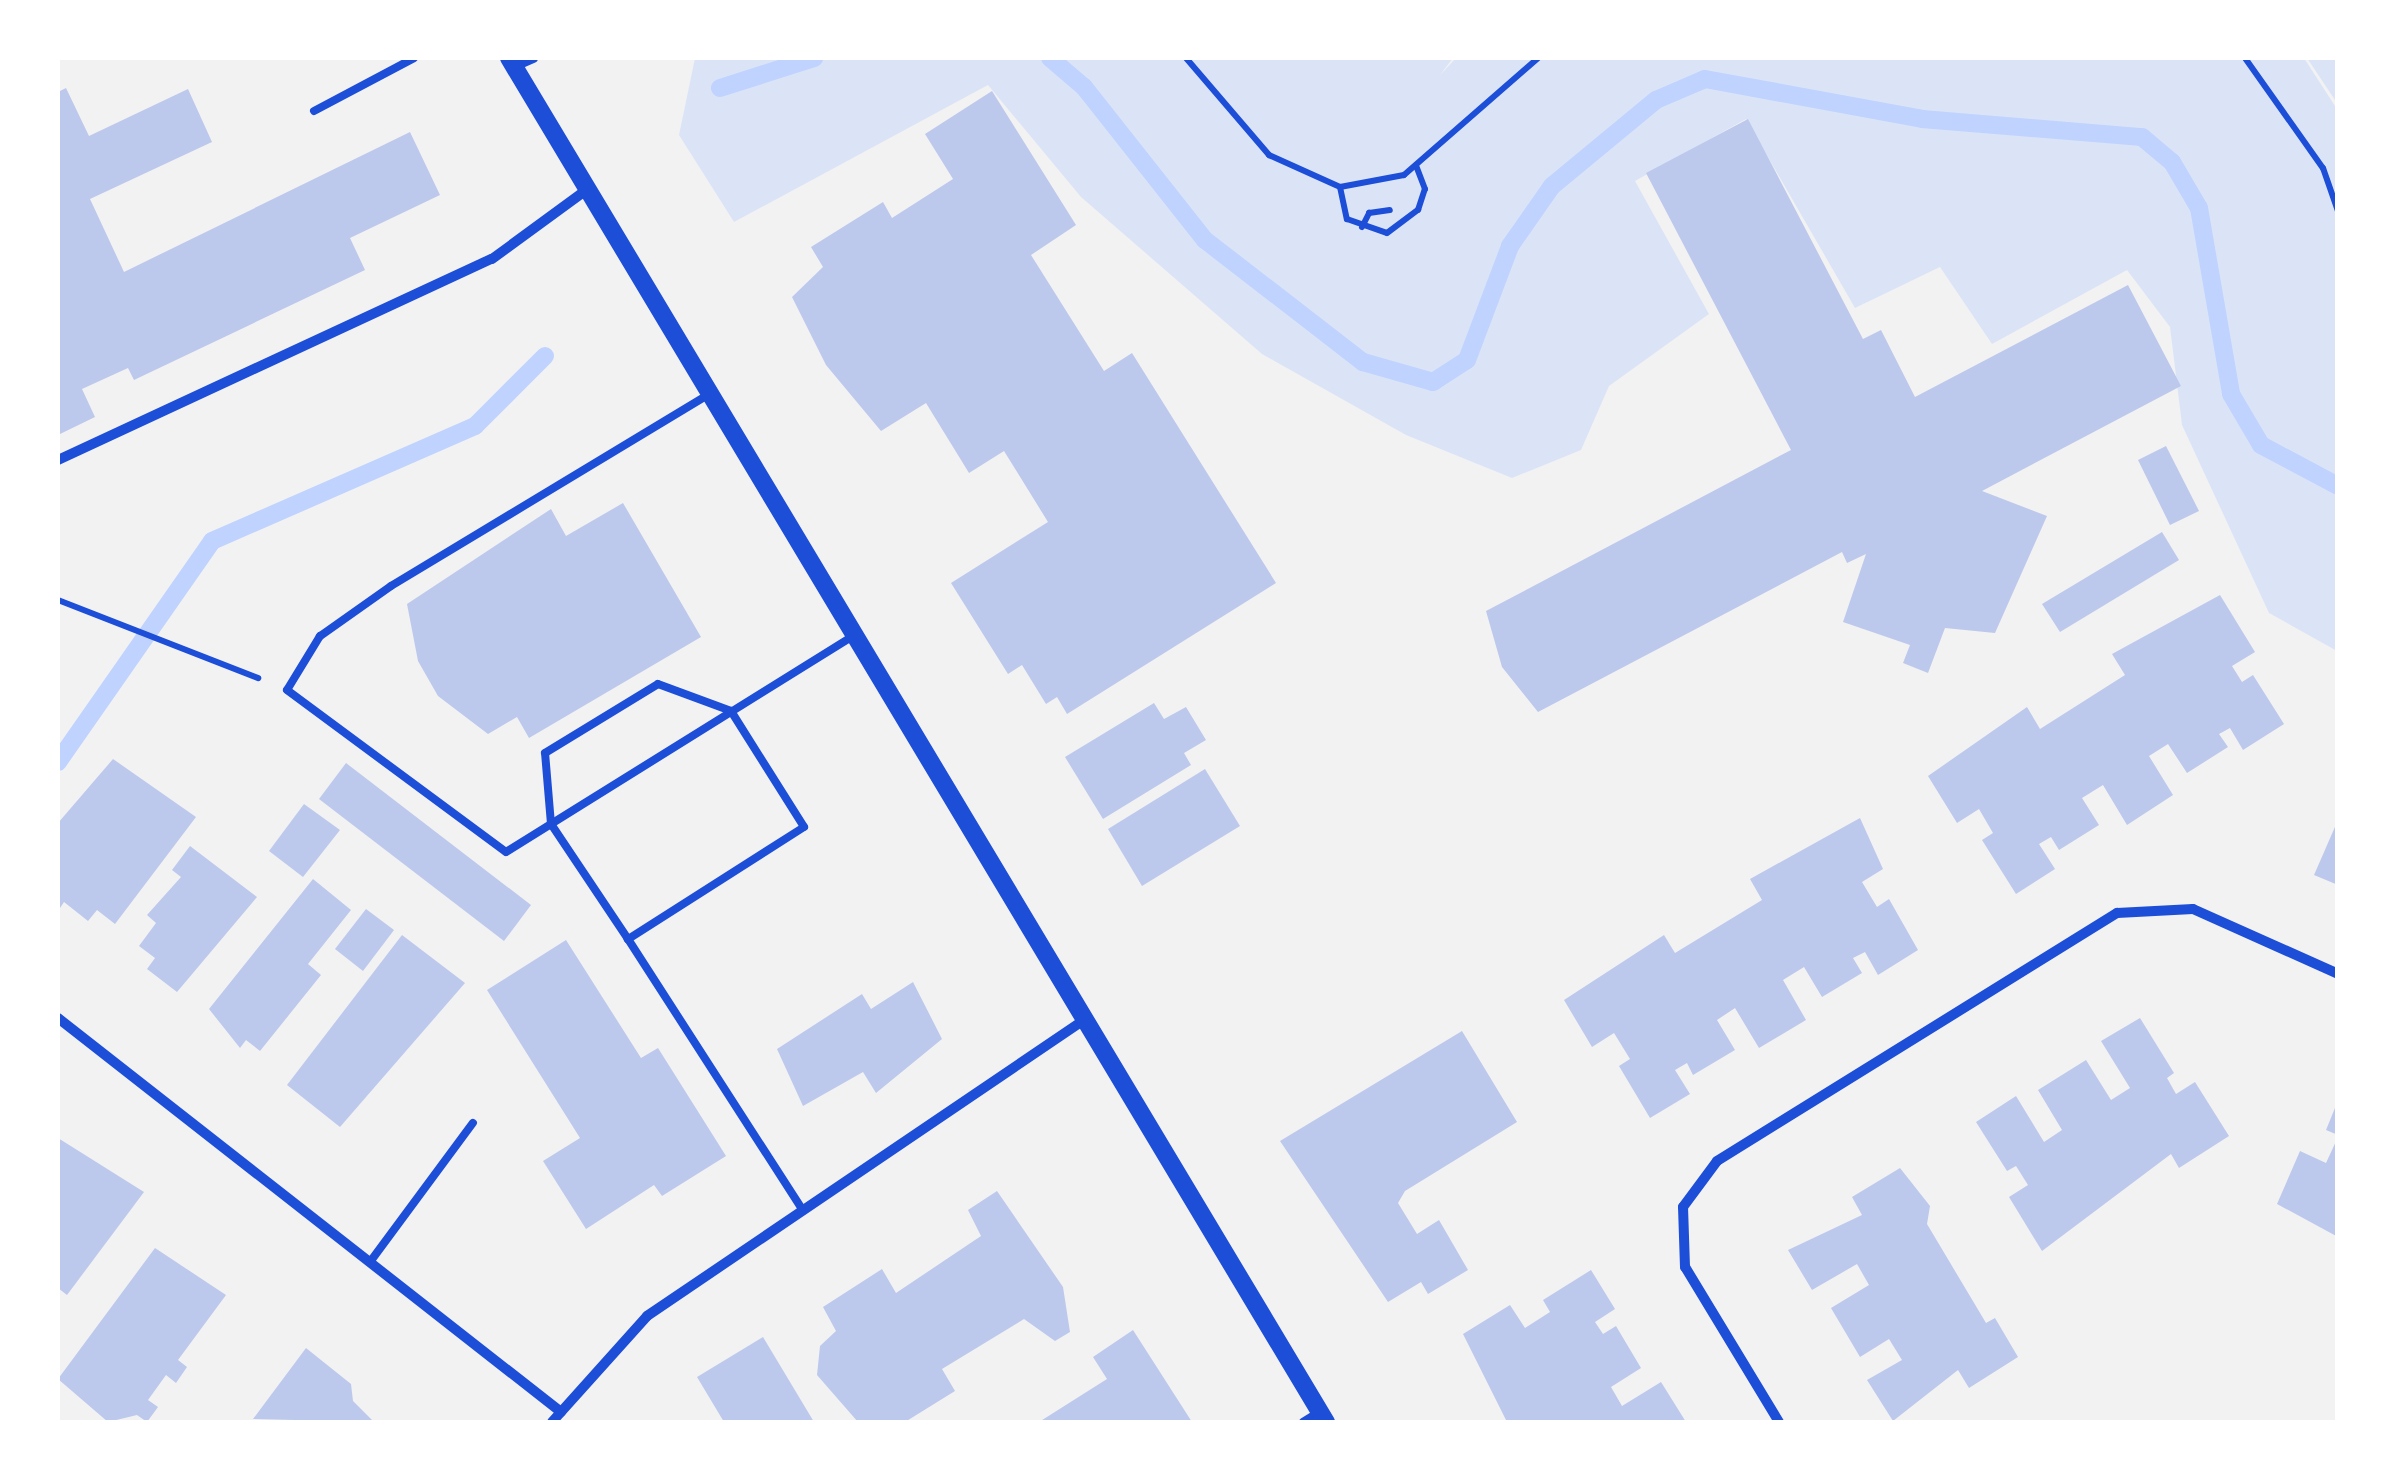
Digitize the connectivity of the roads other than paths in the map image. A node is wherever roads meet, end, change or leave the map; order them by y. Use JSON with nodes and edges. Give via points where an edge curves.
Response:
{"nodes":[{"id":1,"x":414,"y":58,"type":"edge"},
{"id":2,"x":533,"y":58,"type":"edge"},
{"id":3,"x":512,"y":62,"type":"edge"},
{"id":4,"x":314,"y":111,"type":"dead end"},
{"id":5,"x":590,"y":187,"type":"junction"},
{"id":6,"x":714,"y":390,"type":"junction"},
{"id":7,"x":58,"y":460,"type":"edge"},
{"id":8,"x":858,"y":632,"type":"junction"},
{"id":9,"x":731,"y":712,"type":"junction"},
{"id":10,"x":551,"y":824,"type":"junction"},
{"id":11,"x":628,"y":939,"type":"junction"},
{"id":12,"x":2338,"y":974,"type":"edge"},
{"id":13,"x":1090,"y":1016,"type":"junction"},
{"id":14,"x":58,"y":1018,"type":"edge"},
{"id":15,"x":473,"y":1123,"type":"dead end"},
{"id":16,"x":802,"y":1211,"type":"junction"},
{"id":17,"x":370,"y":1262,"type":"junction"},
{"id":18,"x":560,"y":1412,"type":"junction"},
{"id":19,"x":1323,"y":1417,"type":"edge"},
{"id":20,"x":552,"y":1422,"type":"edge"},
{"id":21,"x":1303,"y":1422,"type":"edge"},
{"id":22,"x":1780,"y":1422,"type":"edge"}],
"edges":[{"from":1,"to":4,"type":"lane"},
{"from":2,"to":3,"type":"street"},
{"from":3,"to":5,"type":"street"},
{"from":5,"to":6,"type":"street"},
{"from":5,"to":7,"type":"street","via":[[492,259]]},
{"from":6,"to":8,"type":"street"},
{"from":6,"to":10,"type":"lane","via":[[390,586],[320,636],[287,690],[506,852]]},
{"from":8,"to":9,"type":"lane"},
{"from":8,"to":13,"type":"street"},
{"from":9,"to":10,"type":"lane"},
{"from":9,"to":10,"type":"lane","via":[[658,684],[562,743],[546,753]]},
{"from":9,"to":11,"type":"lane","via":[[804,827]]},
{"from":10,"to":11,"type":"lane"},
{"from":11,"to":16,"type":"lane"},
{"from":12,"to":22,"type":"street","via":[[2193,909],[2117,913],[1717,1161],[1683,1207],[1686,1267]]},
{"from":13,"to":16,"type":"street"},
{"from":13,"to":19,"type":"street"},
{"from":14,"to":17,"type":"street"},
{"from":15,"to":17,"type":"lane"},
{"from":16,"to":18,"type":"street","via":[[648,1316]]},
{"from":17,"to":18,"type":"street"},
{"from":18,"to":20,"type":"street"},
{"from":19,"to":21,"type":"lane"}]}
